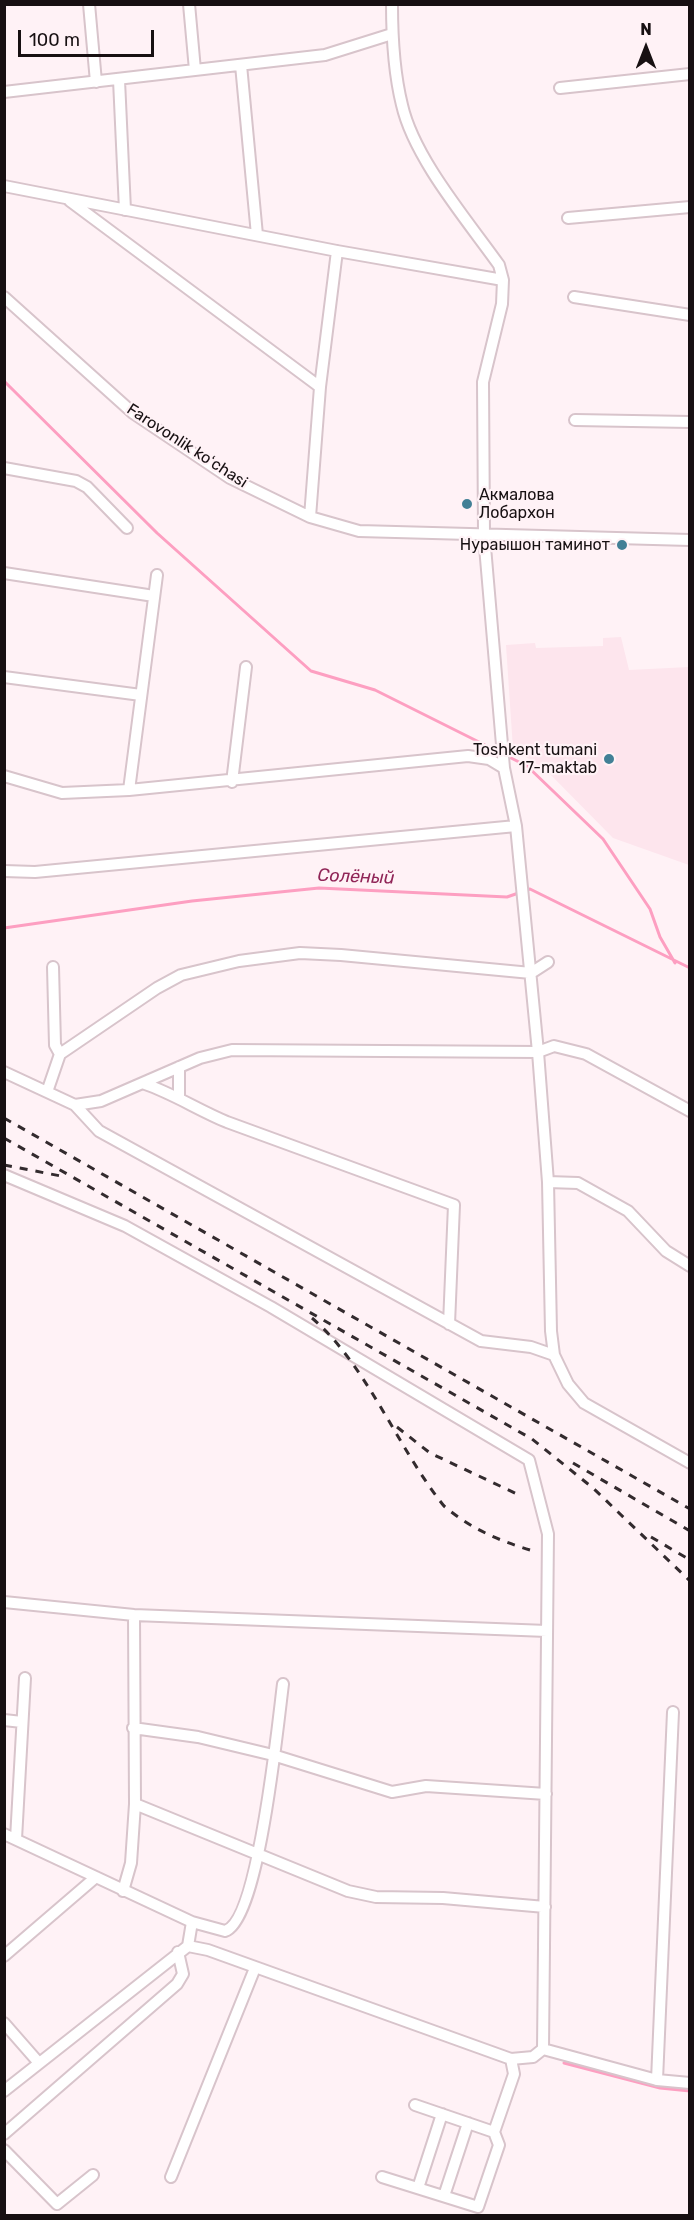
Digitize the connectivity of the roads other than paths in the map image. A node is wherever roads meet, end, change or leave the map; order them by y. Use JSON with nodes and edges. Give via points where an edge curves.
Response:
{"nodes":[{"id":1,"x":89,"y":4,"type":"edge"},
{"id":2,"x":189,"y":4,"type":"edge"},
{"id":3,"x":392,"y":4,"type":"edge"},
{"id":4,"x":392,"y":34,"type":"junction"},
{"id":5,"x":241,"y":65,"type":"junction"},
{"id":6,"x":195,"y":70,"type":"junction"},
{"id":7,"x":690,"y":74,"type":"edge"},
{"id":8,"x":119,"y":80,"type":"junction"},
{"id":9,"x":96,"y":82,"type":"junction"},
{"id":10,"x":560,"y":88,"type":"dead end"},
{"id":11,"x":4,"y":92,"type":"edge"},
{"id":12,"x":4,"y":186,"type":"edge"},
{"id":13,"x":67,"y":199,"type":"junction"},
{"id":14,"x":690,"y":207,"type":"edge"},
{"id":15,"x":124,"y":210,"type":"junction"},
{"id":16,"x":568,"y":218,"type":"dead end"},
{"id":17,"x":257,"y":235,"type":"junction"},
{"id":18,"x":337,"y":251,"type":"junction"},
{"id":19,"x":503,"y":280,"type":"junction"},
{"id":20,"x":4,"y":297,"type":"edge"},
{"id":21,"x":574,"y":297,"type":"dead end"},
{"id":22,"x":690,"y":315,"type":"edge"},
{"id":23,"x":320,"y":387,"type":"junction"},
{"id":24,"x":575,"y":420,"type":"dead end"},
{"id":25,"x":690,"y":422,"type":"edge"},
{"id":26,"x":4,"y":468,"type":"edge"},
{"id":27,"x":310,"y":518,"type":"junction"},
{"id":28,"x":127,"y":528,"type":"dead end"},
{"id":29,"x":484,"y":535,"type":"junction"},
{"id":30,"x":690,"y":540,"type":"edge"},
{"id":31,"x":4,"y":573,"type":"edge"},
{"id":32,"x":157,"y":574,"type":"dead end"},
{"id":33,"x":154,"y":596,"type":"junction"},
{"id":34,"x":246,"y":667,"type":"dead end"},
{"id":35,"x":4,"y":676,"type":"edge"},
{"id":36,"x":141,"y":695,"type":"junction"},
{"id":37,"x":504,"y":764,"type":"junction"},
{"id":38,"x":4,"y":776,"type":"edge"},
{"id":39,"x":232,"y":782,"type":"junction"},
{"id":40,"x":129,"y":790,"type":"junction"},
{"id":41,"x":516,"y":826,"type":"junction"},
{"id":42,"x":4,"y":871,"type":"edge"},
{"id":43,"x":549,"y":962,"type":"dead end"},
{"id":44,"x":53,"y":967,"type":"dead end"},
{"id":45,"x":531,"y":973,"type":"junction"},
{"id":46,"x":538,"y":1052,"type":"junction"},
{"id":47,"x":60,"y":1054,"type":"junction"},
{"id":48,"x":179,"y":1067,"type":"junction"},
{"id":49,"x":4,"y":1072,"type":"edge"},
{"id":50,"x":145,"y":1084,"type":"junction"},
{"id":51,"x":47,"y":1092,"type":"junction"},
{"id":52,"x":178,"y":1096,"type":"junction"},
{"id":53,"x":75,"y":1105,"type":"junction"},
{"id":54,"x":690,"y":1111,"type":"edge"},
{"id":55,"x":4,"y":1175,"type":"edge"},
{"id":56,"x":548,"y":1182,"type":"junction"},
{"id":57,"x":690,"y":1266,"type":"edge"},
{"id":58,"x":449,"y":1324,"type":"junction"},
{"id":59,"x":554,"y":1355,"type":"junction"},
{"id":60,"x":690,"y":1463,"type":"edge"},
{"id":61,"x":4,"y":1602,"type":"edge"},
{"id":62,"x":134,"y":1615,"type":"junction"},
{"id":63,"x":547,"y":1631,"type":"junction"},
{"id":64,"x":25,"y":1678,"type":"dead end"},
{"id":65,"x":283,"y":1684,"type":"dead end"},
{"id":66,"x":673,"y":1712,"type":"dead end"},
{"id":67,"x":4,"y":1720,"type":"edge"},
{"id":68,"x":22,"y":1722,"type":"junction"},
{"id":69,"x":133,"y":1728,"type":"junction"},
{"id":70,"x":273,"y":1755,"type":"junction"},
{"id":71,"x":546,"y":1794,"type":"junction"},
{"id":72,"x":135,"y":1804,"type":"junction"},
{"id":73,"x":4,"y":1834,"type":"edge"},
{"id":74,"x":16,"y":1839,"type":"junction"},
{"id":75,"x":260,"y":1856,"type":"junction"},
{"id":76,"x":96,"y":1878,"type":"junction"},
{"id":77,"x":123,"y":1891,"type":"junction"},
{"id":78,"x":545,"y":1907,"type":"junction"},
{"id":79,"x":192,"y":1922,"type":"junction"},
{"id":80,"x":183,"y":1949,"type":"junction"},
{"id":81,"x":4,"y":1956,"type":"edge"},
{"id":82,"x":255,"y":1968,"type":"junction"},
{"id":83,"x":4,"y":2023,"type":"edge"},
{"id":84,"x":543,"y":2049,"type":"junction"},
{"id":85,"x":512,"y":2059,"type":"junction"},
{"id":86,"x":39,"y":2063,"type":"junction"},
{"id":87,"x":657,"y":2080,"type":"junction"},
{"id":88,"x":690,"y":2083,"type":"edge"},
{"id":89,"x":4,"y":2091,"type":"edge"},
{"id":90,"x":415,"y":2105,"type":"dead end"},
{"id":91,"x":442,"y":2114,"type":"junction"},
{"id":92,"x":468,"y":2123,"type":"junction"},
{"id":93,"x":494,"y":2132,"type":"junction"},
{"id":94,"x":4,"y":2134,"type":"edge"},
{"id":95,"x":4,"y":2150,"type":"edge"},
{"id":96,"x":93,"y":2175,"type":"dead end"},
{"id":97,"x":171,"y":2176,"type":"dead end"},
{"id":98,"x":382,"y":2177,"type":"dead end"},
{"id":99,"x":418,"y":2188,"type":"junction"},
{"id":100,"x":444,"y":2196,"type":"junction"}],
"edges":[{"from":1,"to":9,"type":"street"},
{"from":2,"to":6,"type":"street"},
{"from":3,"to":4,"type":"street"},
{"from":4,"to":5,"type":"street","via":[[325,55]]},
{"from":4,"to":19,"type":"street","via":[[402,106],[421,153],[499,265]]},
{"from":5,"to":6,"type":"street"},
{"from":5,"to":17,"type":"street"},
{"from":6,"to":8,"type":"street"},
{"from":7,"to":10,"type":"street"},
{"from":8,"to":9,"type":"street"},
{"from":8,"to":15,"type":"street"},
{"from":9,"to":11,"type":"street"},
{"from":12,"to":13,"type":"street"},
{"from":13,"to":15,"type":"street"},
{"from":13,"to":23,"type":"street"},
{"from":14,"to":16,"type":"street"},
{"from":15,"to":17,"type":"street"},
{"from":17,"to":18,"type":"street"},
{"from":18,"to":19,"type":"street"},
{"from":18,"to":23,"type":"street"},
{"from":19,"to":29,"type":"street","via":[[502,304],[483,382]]},
{"from":20,"to":27,"type":"street","name":"Farovonlik koʻchasi","via":[[133,413],[230,478]]},
{"from":21,"to":22,"type":"street"},
{"from":23,"to":27,"type":"street"},
{"from":24,"to":25,"type":"street"},
{"from":26,"to":28,"type":"street","via":[[76,481],[87,487]]},
{"from":27,"to":29,"type":"street","name":"Farovonlik koʻchasi","via":[[359,531]]},
{"from":29,"to":30,"type":"street","name":"Farovonlik koʻchasi"},
{"from":29,"to":37,"type":"street"},
{"from":31,"to":33,"type":"street"},
{"from":32,"to":33,"type":"street"},
{"from":33,"to":36,"type":"street"},
{"from":34,"to":39,"type":"street"},
{"from":35,"to":36,"type":"street"},
{"from":36,"to":40,"type":"street"},
{"from":37,"to":39,"type":"street","via":[[468,756]]},
{"from":37,"to":41,"type":"street"},
{"from":38,"to":40,"type":"street","via":[[62,793]]},
{"from":39,"to":40,"type":"street"},
{"from":41,"to":42,"type":"street","via":[[35,872]]},
{"from":41,"to":45,"type":"street"},
{"from":43,"to":45,"type":"street"},
{"from":44,"to":47,"type":"street","via":[[55,1045]]},
{"from":45,"to":46,"type":"street"},
{"from":45,"to":47,"type":"street","via":[[341,954],[300,953],[239,961],[181,975]]},
{"from":46,"to":48,"type":"street","via":[[232,1050]]},
{"from":46,"to":54,"type":"street","via":[[554,1046],[586,1054]]},
{"from":46,"to":56,"type":"street"},
{"from":47,"to":51,"type":"street"},
{"from":48,"to":50,"type":"street"},
{"from":48,"to":52,"type":"street"},
{"from":49,"to":51,"type":"street"},
{"from":50,"to":52,"type":"street"},
{"from":50,"to":53,"type":"street","via":[[101,1101]]},
{"from":51,"to":53,"type":"street"},
{"from":52,"to":58,"type":"street","via":[[226,1122],[454,1205]]},
{"from":53,"to":58,"type":"street","via":[[99,1131]]},
{"from":55,"to":63,"type":"street","via":[[125,1226],[271,1307],[529,1460],[548,1534]]},
{"from":56,"to":57,"type":"street","via":[[578,1183],[628,1211],[666,1251]]},
{"from":56,"to":59,"type":"street"},
{"from":58,"to":59,"type":"street","via":[[481,1341],[531,1347]]},
{"from":59,"to":60,"type":"street","via":[[568,1384],[584,1403]]},
{"from":61,"to":62,"type":"street"},
{"from":62,"to":63,"type":"street"},
{"from":62,"to":69,"type":"street"},
{"from":63,"to":71,"type":"street"},
{"from":64,"to":68,"type":"street"},
{"from":65,"to":70,"type":"street"},
{"from":66,"to":87,"type":"street"},
{"from":67,"to":68,"type":"street"},
{"from":68,"to":74,"type":"street"},
{"from":69,"to":70,"type":"street","via":[[198,1737]]},
{"from":69,"to":72,"type":"street"},
{"from":70,"to":71,"type":"street","via":[[392,1792],[426,1786]]},
{"from":70,"to":75,"type":"street"},
{"from":71,"to":78,"type":"street"},
{"from":72,"to":75,"type":"street"},
{"from":72,"to":77,"type":"street","via":[[131,1863]]},
{"from":73,"to":74,"type":"street"},
{"from":74,"to":76,"type":"street"},
{"from":75,"to":78,"type":"street","via":[[348,1891],[376,1897]]},
{"from":75,"to":79,"type":"street","via":[[236,1922],[228,1931]]},
{"from":76,"to":77,"type":"street"},
{"from":76,"to":81,"type":"street"},
{"from":77,"to":79,"type":"street"},
{"from":78,"to":84,"type":"street"},
{"from":79,"to":80,"type":"street"},
{"from":80,"to":82,"type":"street","via":[[208,1950]]},
{"from":80,"to":86,"type":"street"},
{"from":80,"to":94,"type":"street","via":[[183,1974],[177,1984]]},
{"from":82,"to":85,"type":"street"},
{"from":82,"to":97,"type":"street"},
{"from":83,"to":86,"type":"street"},
{"from":84,"to":85,"type":"street","via":[[533,2057]]},
{"from":84,"to":87,"type":"street"},
{"from":85,"to":93,"type":"street","via":[[514,2074]]},
{"from":86,"to":89,"type":"street"},
{"from":87,"to":88,"type":"street"},
{"from":90,"to":91,"type":"street"},
{"from":91,"to":92,"type":"street"},
{"from":91,"to":99,"type":"street"},
{"from":92,"to":93,"type":"street"},
{"from":92,"to":100,"type":"street"},
{"from":93,"to":100,"type":"street","via":[[499,2145],[478,2207]]},
{"from":95,"to":96,"type":"street","via":[[57,2204]]},
{"from":98,"to":99,"type":"street"},
{"from":99,"to":100,"type":"street"}]}
